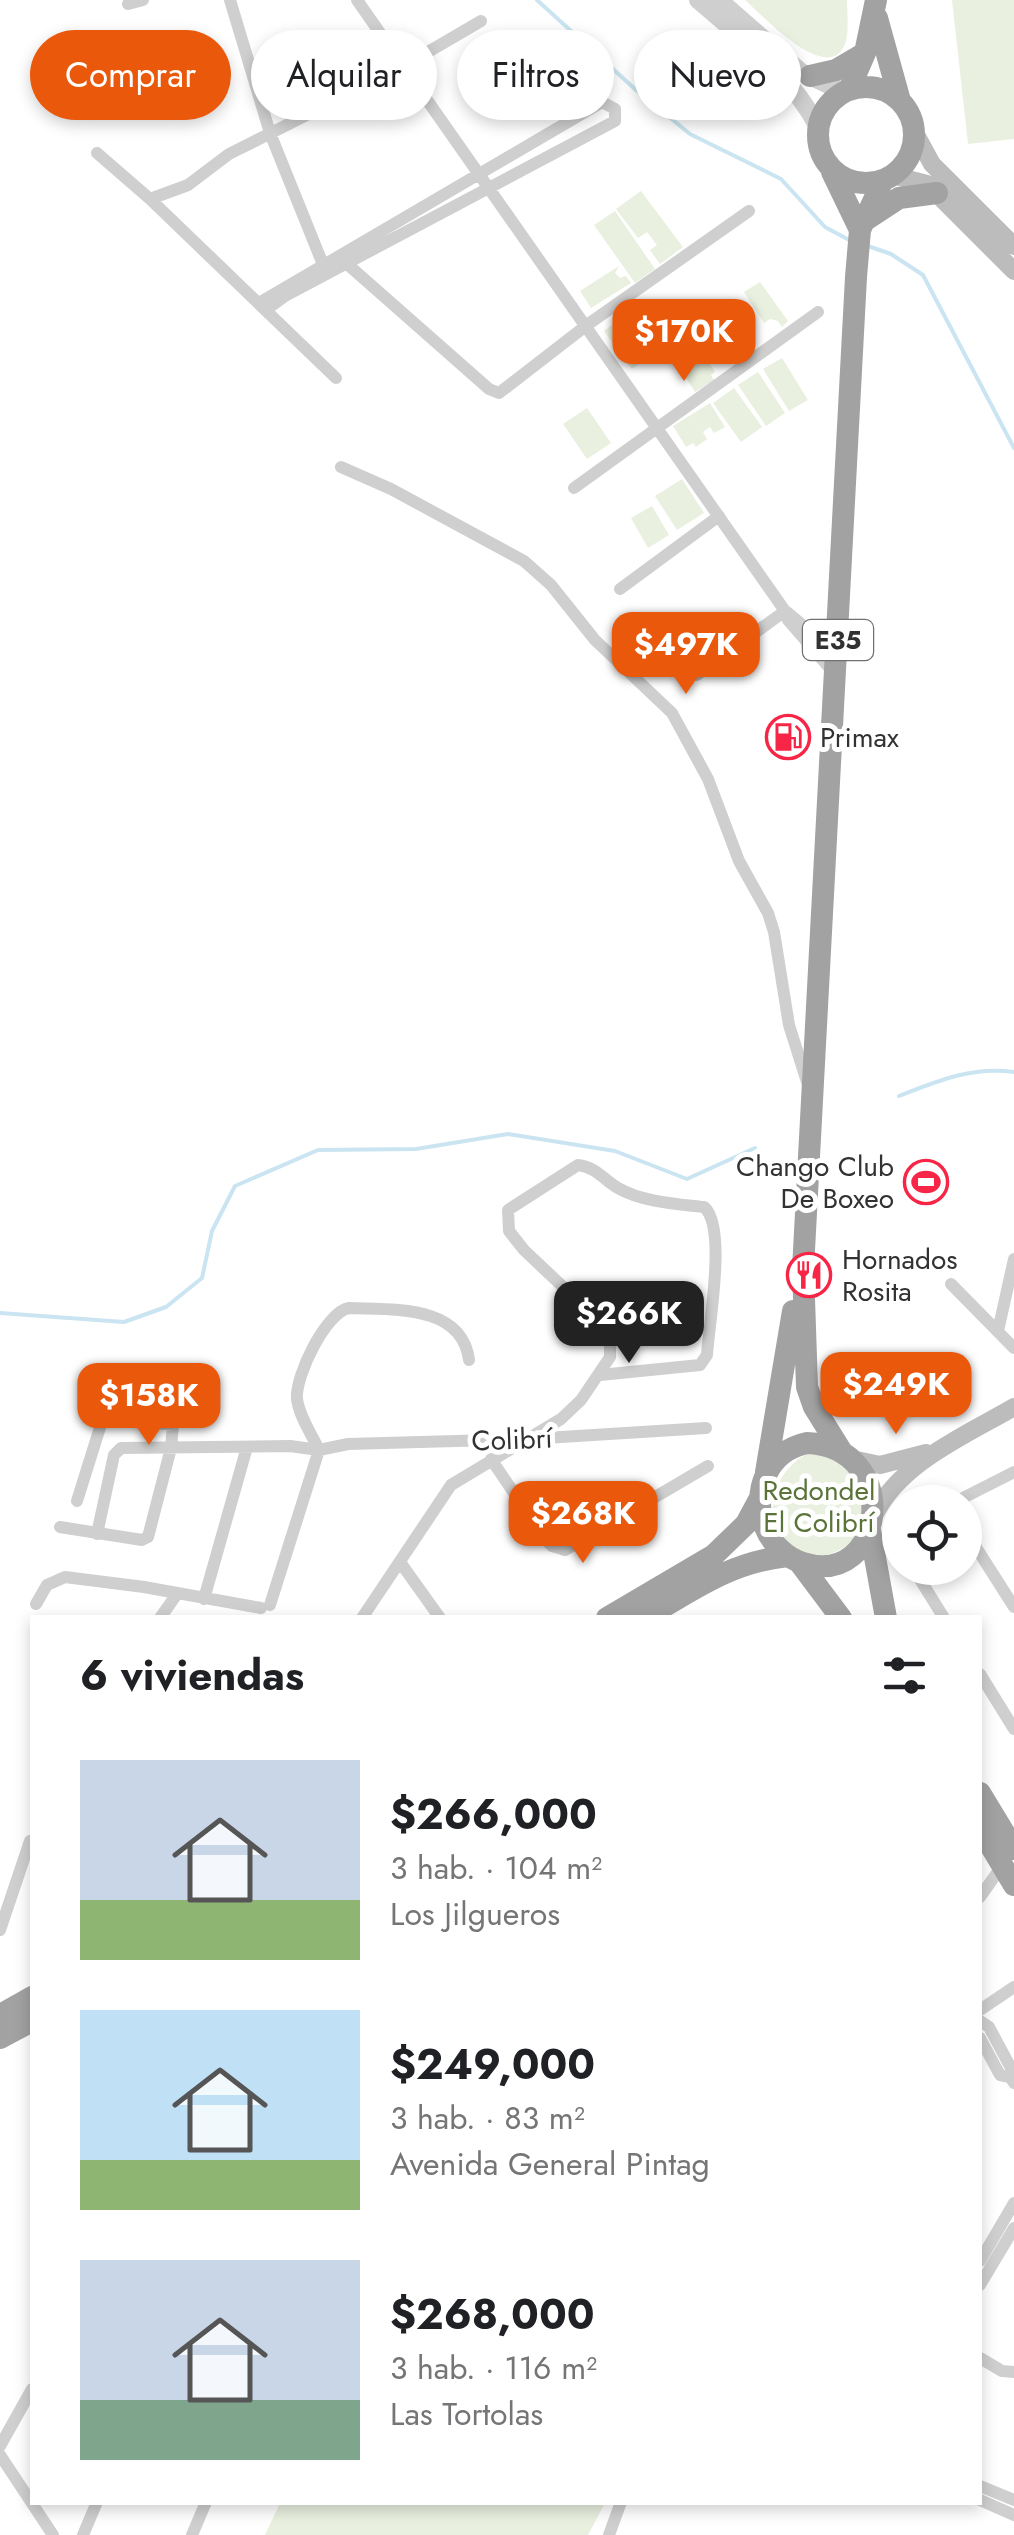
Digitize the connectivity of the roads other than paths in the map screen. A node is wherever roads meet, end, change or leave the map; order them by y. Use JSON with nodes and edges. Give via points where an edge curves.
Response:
{"nodes":[{"id":1,"x":143,"y":0,"type":"edge"},
{"id":2,"x":230,"y":0,"type":"edge"},
{"id":3,"x":357,"y":0,"type":"edge"},
{"id":4,"x":698,"y":0,"type":"edge"},
{"id":5,"x":719,"y":0,"type":"edge"},
{"id":6,"x":128,"y":4,"type":"dead end"},
{"id":7,"x":875,"y":6,"type":"edge"},
{"id":8,"x":481,"y":21,"type":"dead end"},
{"id":9,"x":378,"y":30,"type":"edge"},
{"id":10,"x":437,"y":47,"type":"edge"},
{"id":11,"x":865,"y":53,"type":"junction"},
{"id":12,"x":810,"y":76,"type":"junction"},
{"id":13,"x":847,"y":92,"type":"junction"},
{"id":14,"x":900,"y":101,"type":"junction"},
{"id":15,"x":437,"y":114,"type":"edge"},
{"id":16,"x":296,"y":120,"type":"edge"},
{"id":17,"x":818,"y":128,"type":"junction"},
{"id":18,"x":914,"y":131,"type":"junction"},
{"id":19,"x":270,"y":133,"type":"junction"},
{"id":20,"x":97,"y":153,"type":"dead end"},
{"id":21,"x":828,"y":164,"type":"junction"},
{"id":22,"x":479,"y":174,"type":"junction"},
{"id":23,"x":888,"y":178,"type":"junction"},
{"id":24,"x":490,"y":187,"type":"junction"},
{"id":25,"x":938,"y":193,"type":"junction"},
{"id":26,"x":150,"y":200,"type":"junction"},
{"id":27,"x":749,"y":211,"type":"dead end"},
{"id":28,"x":862,"y":228,"type":"junction"},
{"id":29,"x":1014,"y":246,"type":"edge"},
{"id":30,"x":346,"y":263,"type":"junction"},
{"id":31,"x":324,"y":268,"type":"junction"},
{"id":32,"x":1014,"y":270,"type":"edge"},
{"id":33,"x":262,"y":306,"type":"junction"},
{"id":34,"x":818,"y":312,"type":"dead end"},
{"id":35,"x":587,"y":325,"type":"junction"},
{"id":36,"x":336,"y":378,"type":"dead end"},
{"id":37,"x":658,"y":429,"type":"junction"},
{"id":38,"x":341,"y":468,"type":"dead end"},
{"id":39,"x":574,"y":488,"type":"dead end"},
{"id":40,"x":719,"y":516,"type":"junction"},
{"id":41,"x":620,"y":589,"type":"dead end"},
{"id":42,"x":785,"y":611,"type":"junction"},
{"id":43,"x":838,"y":639,"type":"junction"},
{"id":44,"x":836,"y":675,"type":"junction"},
{"id":45,"x":696,"y":676,"type":"dead end"},
{"id":46,"x":812,"y":1098,"type":"junction"},
{"id":47,"x":1014,"y":1258,"type":"edge"},
{"id":48,"x":804,"y":1269,"type":"junction"},
{"id":49,"x":951,"y":1284,"type":"dead end"},
{"id":50,"x":998,"y":1330,"type":"junction"},
{"id":51,"x":1014,"y":1348,"type":"edge"},
{"id":52,"x":469,"y":1360,"type":"dead end"},
{"id":53,"x":600,"y":1375,"type":"junction"},
{"id":54,"x":1014,"y":1407,"type":"edge"},
{"id":55,"x":706,"y":1428,"type":"dead end"},
{"id":56,"x":529,"y":1439,"type":"junction"},
{"id":57,"x":246,"y":1447,"type":"junction"},
{"id":58,"x":171,"y":1448,"type":"junction"},
{"id":59,"x":941,"y":1449,"type":"junction"},
{"id":60,"x":318,"y":1450,"type":"junction"},
{"id":61,"x":847,"y":1456,"type":"junction"},
{"id":62,"x":491,"y":1459,"type":"junction"},
{"id":63,"x":708,"y":1466,"type":"dead end"},
{"id":64,"x":766,"y":1472,"type":"junction"},
{"id":65,"x":1012,"y":1476,"type":"edge"},
{"id":66,"x":982,"y":1490,"type":"edge"},
{"id":67,"x":760,"y":1496,"type":"junction"},
{"id":68,"x":77,"y":1502,"type":"dead end"},
{"id":69,"x":872,"y":1523,"type":"junction"},
{"id":70,"x":60,"y":1527,"type":"dead end"},
{"id":71,"x":97,"y":1534,"type":"junction"},
{"id":72,"x":982,"y":1557,"type":"edge"},
{"id":73,"x":794,"y":1559,"type":"junction"},
{"id":74,"x":400,"y":1562,"type":"junction"},
{"id":75,"x":924,"y":1585,"type":"edge"},
{"id":76,"x":177,"y":1594,"type":"junction"},
{"id":77,"x":680,"y":1597,"type":"junction"},
{"id":78,"x":204,"y":1599,"type":"junction"},
{"id":79,"x":36,"y":1604,"type":"dead end"},
{"id":80,"x":1014,"y":1607,"type":"edge"},
{"id":81,"x":270,"y":1610,"type":"edge"},
{"id":82,"x":162,"y":1615,"type":"edge"},
{"id":83,"x":364,"y":1615,"type":"edge"},
{"id":84,"x":438,"y":1615,"type":"edge"},
{"id":85,"x":612,"y":1615,"type":"edge"},
{"id":86,"x":651,"y":1615,"type":"edge"},
{"id":87,"x":667,"y":1615,"type":"edge"},
{"id":88,"x":839,"y":1615,"type":"edge"},
{"id":89,"x":886,"y":1615,"type":"edge"},
{"id":90,"x":942,"y":1615,"type":"edge"},
{"id":91,"x":982,"y":1677,"type":"edge"},
{"id":92,"x":1014,"y":1728,"type":"edge"},
{"id":93,"x":982,"y":1798,"type":"edge"},
{"id":94,"x":982,"y":1831,"type":"edge"},
{"id":95,"x":30,"y":1841,"type":"dead end"},
{"id":96,"x":1010,"y":1867,"type":"edge"},
{"id":97,"x":982,"y":1895,"type":"edge"},
{"id":98,"x":0,"y":1930,"type":"edge"},
{"id":99,"x":1014,"y":1987,"type":"edge"},
{"id":100,"x":30,"y":1997,"type":"edge"},
{"id":101,"x":982,"y":2009,"type":"edge"},
{"id":102,"x":0,"y":2015,"type":"edge"},
{"id":103,"x":30,"y":2022,"type":"edge"},
{"id":104,"x":982,"y":2022,"type":"edge"},
{"id":105,"x":0,"y":2038,"type":"edge"},
{"id":106,"x":982,"y":2042,"type":"edge"},
{"id":107,"x":1012,"y":2080,"type":"edge"},
{"id":108,"x":1014,"y":2203,"type":"edge"},
{"id":109,"x":1014,"y":2228,"type":"edge"},
{"id":110,"x":982,"y":2258,"type":"edge"},
{"id":111,"x":982,"y":2282,"type":"edge"},
{"id":112,"x":982,"y":2359,"type":"edge"},
{"id":113,"x":1014,"y":2372,"type":"edge"},
{"id":114,"x":30,"y":2393,"type":"edge"},
{"id":115,"x":1,"y":2454,"type":"edge"},
{"id":116,"x":982,"y":2487,"type":"edge"},
{"id":117,"x":30,"y":2499,"type":"edge"},
{"id":118,"x":1014,"y":2500,"type":"edge"},
{"id":119,"x":982,"y":2501,"type":"edge"},
{"id":120,"x":34,"y":2505,"type":"edge"},
{"id":121,"x":96,"y":2505,"type":"edge"},
{"id":122,"x":205,"y":2505,"type":"edge"},
{"id":123,"x":620,"y":2505,"type":"edge"},
{"id":124,"x":1014,"y":2514,"type":"edge"},
{"id":125,"x":53,"y":2535,"type":"edge"},
{"id":126,"x":82,"y":2535,"type":"edge"},
{"id":127,"x":192,"y":2535,"type":"edge"},
{"id":128,"x":609,"y":2535,"type":"edge"}],
"edges":[{"from":1,"to":6,"type":"street"},
{"from":2,"to":19,"type":"street"},
{"from":3,"to":9,"type":"street"},
{"from":4,"to":17,"type":"street","via":[[763,57],[806,104]]},
{"from":5,"to":12,"type":"street"},
{"from":7,"to":11,"type":"highway"},
{"from":7,"to":14,"type":"highway"},
{"from":8,"to":10,"type":"street"},
{"from":11,"to":12,"type":"highway"},
{"from":11,"to":13,"type":"highway"},
{"from":12,"to":13,"type":"street"},
{"from":13,"to":14,"type":"highway","via":[[878,89]]},
{"from":13,"to":17,"type":"highway","via":[[829,104]]},
{"from":14,"to":18,"type":"highway"},
{"from":15,"to":22,"type":"street"},
{"from":16,"to":19,"type":"street"},
{"from":17,"to":21,"type":"highway"},
{"from":18,"to":23,"type":"highway","number":"E35","via":[[908,158]]},
{"from":18,"to":29,"type":"main road","via":[[932,164]]},
{"from":19,"to":26,"type":"street"},
{"from":19,"to":31,"type":"street"},
{"from":20,"to":26,"type":"street"},
{"from":21,"to":23,"type":"highway","via":[[854,182]]},
{"from":21,"to":28,"type":"highway"},
{"from":22,"to":24,"type":"street"},
{"from":22,"to":24,"type":"street","via":[[602,102],[614,109],[616,121]]},
{"from":22,"to":31,"type":"street"},
{"from":23,"to":25,"type":"main road","via":[[919,180]]},
{"from":23,"to":28,"type":"highway","number":"E35"},
{"from":24,"to":30,"type":"street"},
{"from":24,"to":35,"type":"street"},
{"from":25,"to":28,"type":"highway","via":[[899,198]]},
{"from":25,"to":32,"type":"main road"},
{"from":26,"to":33,"type":"street"},
{"from":27,"to":35,"type":"street"},
{"from":28,"to":43,"type":"highway","number":"E35"},
{"from":30,"to":33,"type":"street"},
{"from":30,"to":35,"type":"street","via":[[494,392],[503,392]]},
{"from":31,"to":33,"type":"street"},
{"from":33,"to":36,"type":"street"},
{"from":34,"to":37,"type":"street"},
{"from":35,"to":37,"type":"street"},
{"from":37,"to":39,"type":"street"},
{"from":37,"to":40,"type":"street"},
{"from":38,"to":46,"type":"street","via":[[524,561],[672,713],[772,923],[789,1025]]},
{"from":40,"to":41,"type":"street"},
{"from":40,"to":42,"type":"street"},
{"from":42,"to":43,"type":"street","via":[[812,633]]},
{"from":42,"to":44,"type":"street"},
{"from":42,"to":45,"type":"street"},
{"from":43,"to":44,"type":"highway","number":"E35"},
{"from":44,"to":46,"type":"highway","number":"E35"},
{"from":46,"to":48,"type":"highway","number":"E35"},
{"from":47,"to":50,"type":"street"},
{"from":48,"to":61,"type":"highway","number":"E35","via":[[807,1388]]},
{"from":48,"to":64,"type":"highway","number":"E35"},
{"from":49,"to":50,"type":"street"},
{"from":50,"to":51,"type":"street"},
{"from":52,"to":60,"type":"street","via":[[467,1345],[448,1322],[392,1310],[343,1309],[328,1320],[297,1393]]},
{"from":53,"to":53,"type":"street","via":[[703,1362],[716,1236],[704,1207],[631,1193],[583,1164],[508,1210],[509,1231],[597,1319],[610,1344]]},
{"from":53,"to":56,"type":"street","via":[[561,1419]]},
{"from":54,"to":59,"type":"main road"},
{"from":55,"to":56,"type":"street","name":"Colibrí"},
{"from":56,"to":60,"type":"street","name":"Colibrí"},
{"from":56,"to":62,"type":"street"},
{"from":57,"to":58,"type":"street","name":"Colibrí"},
{"from":57,"to":60,"type":"street","name":"Colibrí"},
{"from":57,"to":78,"type":"street"},
{"from":58,"to":68,"type":"street","via":[[173,1424],[102,1421]]},
{"from":58,"to":71,"type":"street","name":"Colibrí","via":[[114,1452]]},
{"from":58,"to":71,"type":"street","via":[[148,1537]]},
{"from":59,"to":61,"type":"main road","via":[[888,1464]]},
{"from":59,"to":69,"type":"main road","via":[[901,1481]]},
{"from":60,"to":81,"type":"street"},
{"from":61,"to":64,"type":"highway","via":[[819,1444],[792,1446]]},
{"from":61,"to":69,"type":"highway","number":"E35","via":[[868,1484]]},
{"from":62,"to":63,"type":"street","via":[[545,1539],[565,1550]]},
{"from":62,"to":74,"type":"street","via":[[451,1484]]},
{"from":64,"to":67,"type":"highway","number":"E35"},
{"from":65,"to":66,"type":"street"},
{"from":67,"to":73,"type":"highway","via":[[767,1532]]},
{"from":67,"to":85,"type":"highway","number":"E35","via":[[746,1524],[714,1554]]},
{"from":69,"to":73,"type":"highway","via":[[860,1547],[836,1565]]},
{"from":69,"to":89,"type":"highway"},
{"from":70,"to":71,"type":"street"},
{"from":72,"to":80,"type":"street"},
{"from":73,"to":77,"type":"highway","via":[[745,1563]]},
{"from":73,"to":88,"type":"highway"},
{"from":74,"to":83,"type":"street"},
{"from":74,"to":84,"type":"street"},
{"from":75,"to":90,"type":"street"},
{"from":76,"to":78,"type":"street"},
{"from":76,"to":79,"type":"street","via":[[65,1576],[46,1585]]},
{"from":76,"to":82,"type":"street"},
{"from":77,"to":86,"type":"highway"},
{"from":77,"to":87,"type":"street"},
{"from":78,"to":81,"type":"street"},
{"from":91,"to":92,"type":"street"},
{"from":93,"to":96,"type":"highway"},
{"from":94,"to":96,"type":"highway"},
{"from":95,"to":98,"type":"street"},
{"from":96,"to":97,"type":"street"},
{"from":99,"to":101,"type":"street"},
{"from":100,"to":102,"type":"highway"},
{"from":103,"to":105,"type":"highway"},
{"from":104,"to":107,"type":"street"},
{"from":106,"to":107,"type":"street","via":[[1000,2075]]},
{"from":108,"to":110,"type":"street"},
{"from":109,"to":111,"type":"street"},
{"from":112,"to":113,"type":"street"},
{"from":114,"to":115,"type":"street"},
{"from":115,"to":117,"type":"street"},
{"from":116,"to":118,"type":"street"},
{"from":119,"to":124,"type":"street"},
{"from":120,"to":125,"type":"street"},
{"from":121,"to":126,"type":"street"},
{"from":122,"to":127,"type":"street"},
{"from":123,"to":128,"type":"street"}]}
